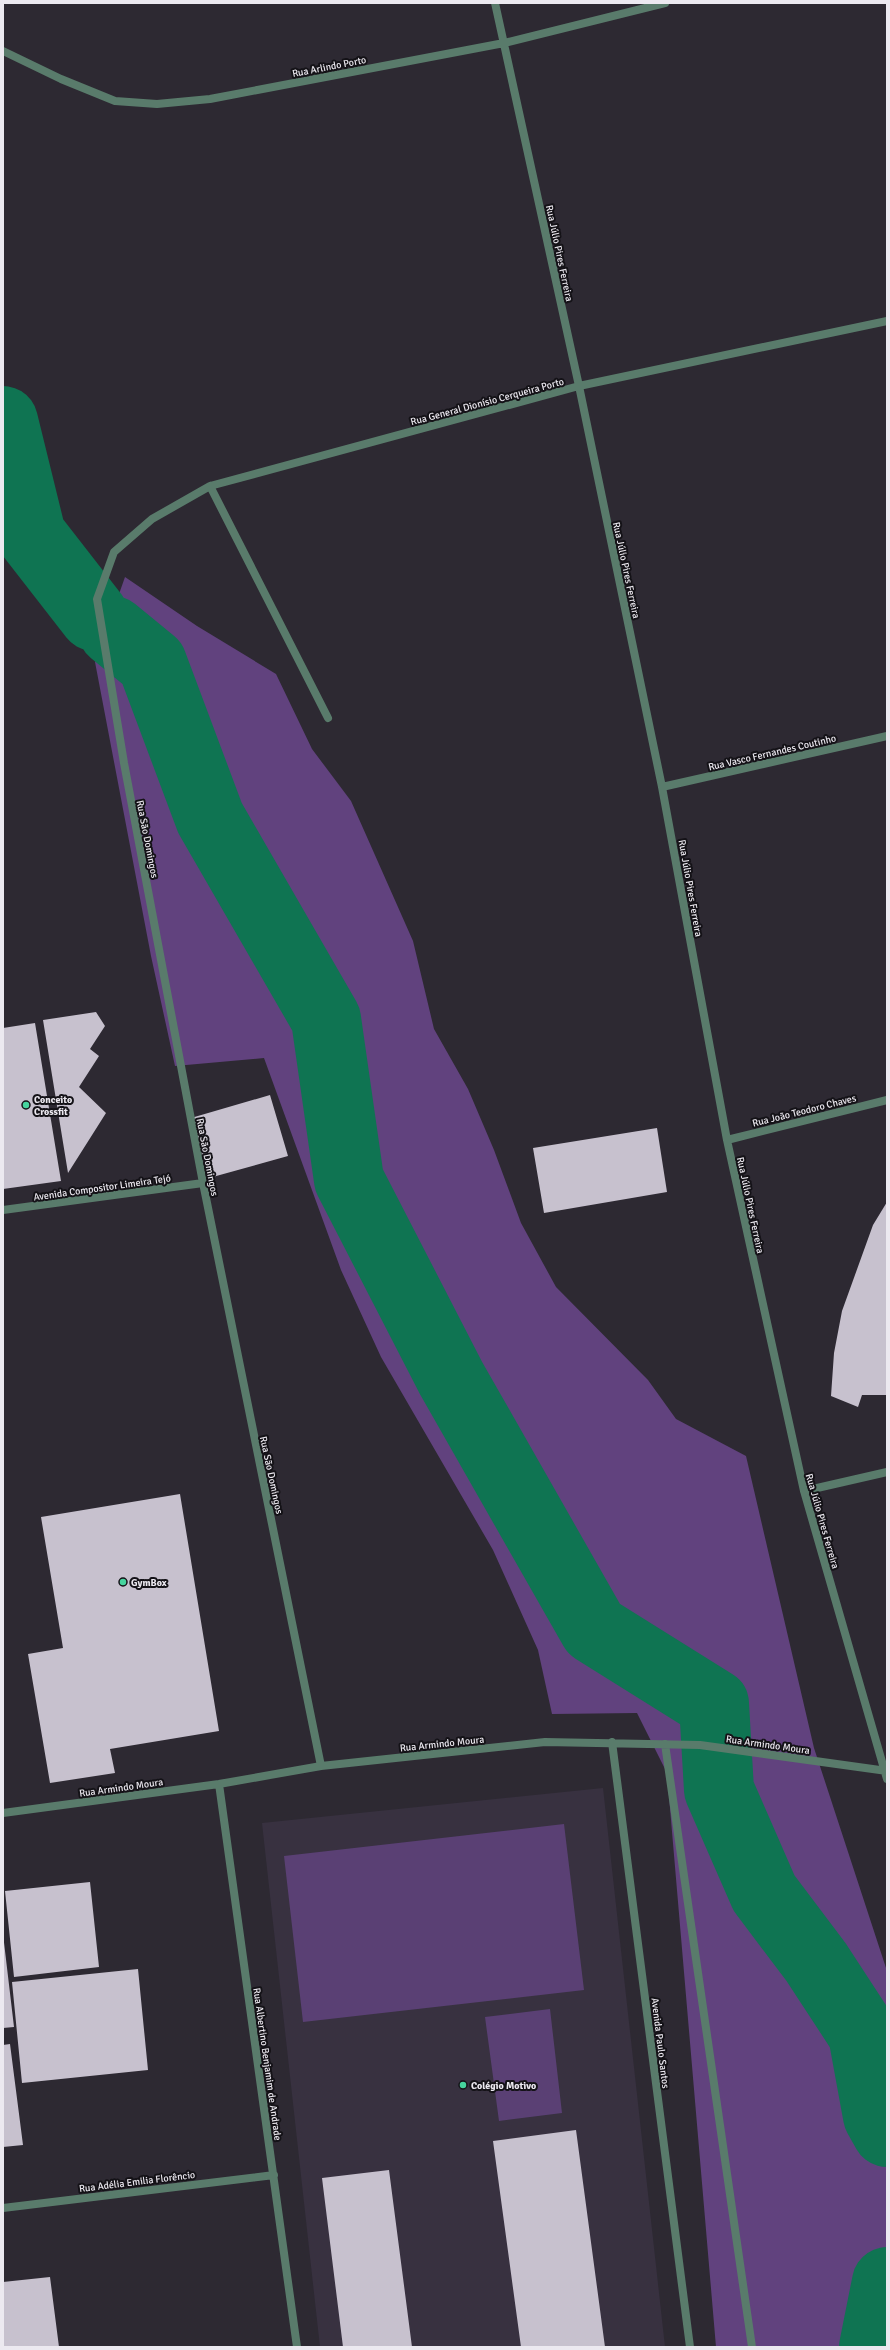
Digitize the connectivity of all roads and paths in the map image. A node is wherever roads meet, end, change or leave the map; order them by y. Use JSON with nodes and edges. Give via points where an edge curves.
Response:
{"nodes":[{"id":1,"x":495,"y":3,"type":"edge"},
{"id":2,"x":665,"y":3,"type":"edge"},
{"id":3,"x":504,"y":43,"type":"junction"},
{"id":4,"x":3,"y":51,"type":"edge"},
{"id":5,"x":887,"y":322,"type":"edge"},
{"id":6,"x":579,"y":386,"type":"junction"},
{"id":7,"x":210,"y":486,"type":"junction"},
{"id":8,"x":114,"y":552,"type":"joint"},
{"id":9,"x":328,"y":718,"type":"dead end"},
{"id":10,"x":887,"y":736,"type":"edge"},
{"id":11,"x":662,"y":787,"type":"junction"},
{"id":12,"x":887,"y":1100,"type":"edge"},
{"id":13,"x":727,"y":1140,"type":"junction"},
{"id":14,"x":203,"y":1184,"type":"junction"},
{"id":15,"x":3,"y":1210,"type":"edge"},
{"id":16,"x":887,"y":1472,"type":"edge"},
{"id":17,"x":804,"y":1491,"type":"junction"},
{"id":18,"x":612,"y":1742,"type":"junction"},
{"id":19,"x":665,"y":1744,"type":"junction"},
{"id":20,"x":322,"y":1766,"type":"junction"},
{"id":21,"x":886,"y":1773,"type":"edge"},
{"id":22,"x":219,"y":1784,"type":"junction"},
{"id":23,"x":3,"y":1813,"type":"edge"},
{"id":24,"x":274,"y":2175,"type":"junction"},
{"id":25,"x":3,"y":2208,"type":"edge"},
{"id":26,"x":297,"y":2347,"type":"edge"},
{"id":27,"x":690,"y":2347,"type":"edge"},
{"id":28,"x":752,"y":2347,"type":"edge"}],
"edges":[{"from":1,"to":3,"type":"street","name":"Rua Júlio Pires Ferreira"},
{"from":2,"to":3,"type":"street","name":"Rua Arlindo Porto"},
{"from":3,"to":4,"type":"street","name":"Rua Arlindo Porto","via":[[210,99],[156,104],[115,101]]},
{"from":3,"to":6,"type":"street","name":"Rua Júlio Pires Ferreira"},
{"from":5,"to":6,"type":"street","name":"Rua General Dionísio Cerqueira Porto"},
{"from":6,"to":7,"type":"street","name":"Rua General Dionísio Cerqueira Porto"},
{"from":6,"to":11,"type":"street","name":"Rua Júlio Pires Ferreira"},
{"from":7,"to":8,"type":"street","name":"Rua General Dionísio Cerqueira Porto","via":[[152,519]]},
{"from":7,"to":9,"type":"street"},
{"from":8,"to":14,"type":"street","name":"Rua São Domingos","via":[[97,599],[124,763]]},
{"from":10,"to":11,"type":"street","name":"Rua Vasco Fernandes Coutinho"},
{"from":11,"to":13,"type":"street","name":"Rua Júlio Pires Ferreira"},
{"from":12,"to":13,"type":"street","name":"Rua João Teodoro Chaves"},
{"from":13,"to":17,"type":"street","name":"Rua Júlio Pires Ferreira"},
{"from":14,"to":15,"type":"street","name":"Avenida Compositor Limeira Tejó"},
{"from":14,"to":20,"type":"street","name":"Rua São Domingos"},
{"from":16,"to":17,"type":"street"},
{"from":17,"to":21,"type":"street","name":"Rua Júlio Pires Ferreira"},
{"from":18,"to":19,"type":"street","name":"Rua Armindo Moura"},
{"from":18,"to":20,"type":"street","name":"Rua Armindo Moura","via":[[545,1742]]},
{"from":18,"to":27,"type":"street","name":"Avenida Paulo Santos"},
{"from":19,"to":21,"type":"street","name":"Rua Armindo Moura","via":[[730,1748]]},
{"from":19,"to":28,"type":"street"},
{"from":20,"to":22,"type":"street","name":"Rua Armindo Moura"},
{"from":22,"to":23,"type":"street","name":"Rua Armindo Moura"},
{"from":22,"to":24,"type":"street","name":"Rua Albertino Benjamim de Andrade"},
{"from":24,"to":25,"type":"street","name":"Rua Adélia Emilia Florêncio"},
{"from":24,"to":26,"type":"street","name":"Rua Albertino Benjamim de Andrade"}]}
